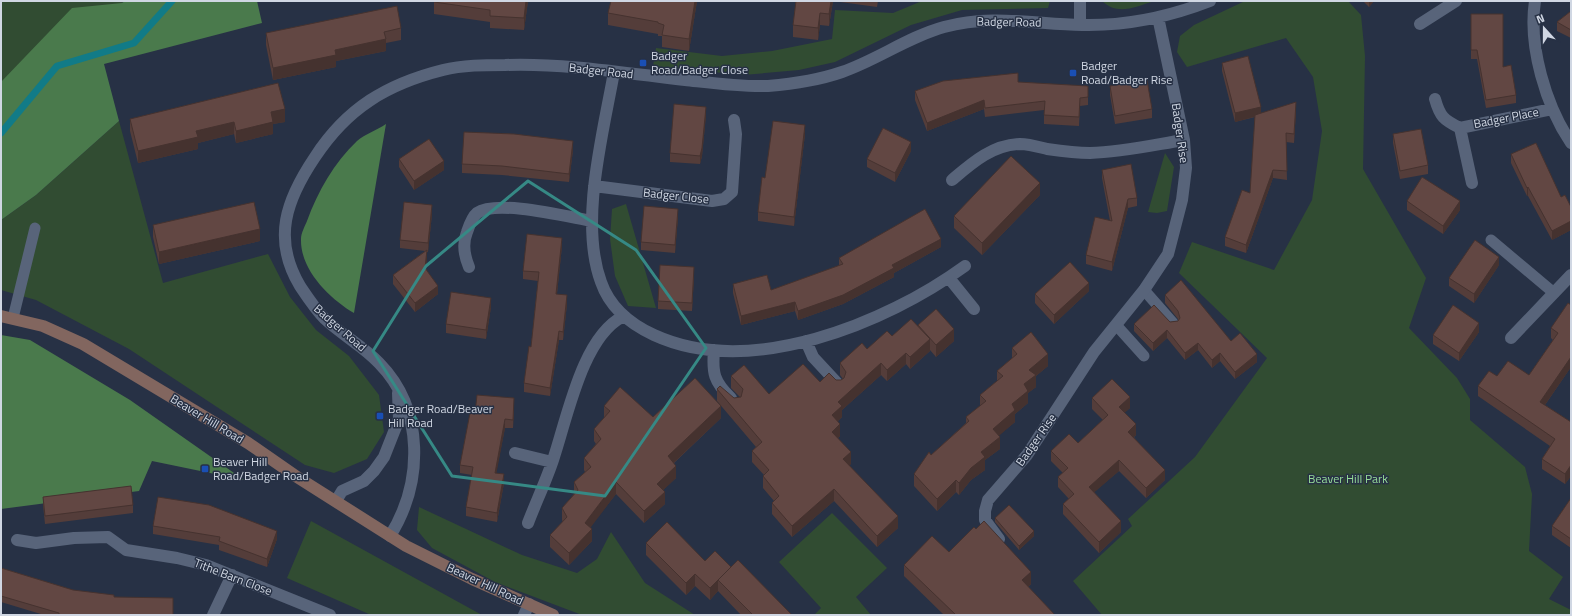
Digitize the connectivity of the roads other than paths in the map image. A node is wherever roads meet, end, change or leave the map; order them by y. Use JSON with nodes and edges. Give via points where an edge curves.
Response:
{"nodes":[{"id":1,"x":1080,"y":1,"type":"edge"},
{"id":2,"x":1210,"y":1,"type":"edge"},
{"id":3,"x":1456,"y":1,"type":"edge"},
{"id":4,"x":1535,"y":1,"type":"edge"},
{"id":5,"x":1158,"y":17,"type":"junction"},
{"id":6,"x":1420,"y":24,"type":"dead end"},
{"id":7,"x":1080,"y":25,"type":"junction"},
{"id":8,"x":614,"y":72,"type":"junction"},
{"id":9,"x":1435,"y":99,"type":"dead end"},
{"id":10,"x":1552,"y":109,"type":"junction"},
{"id":11,"x":734,"y":120,"type":"dead end"},
{"id":12,"x":1460,"y":128,"type":"junction"},
{"id":13,"x":1184,"y":140,"type":"junction"},
{"id":14,"x":1571,"y":143,"type":"edge"},
{"id":15,"x":952,"y":180,"type":"dead end"},
{"id":16,"x":1472,"y":183,"type":"dead end"},
{"id":17,"x":594,"y":186,"type":"junction"},
{"id":18,"x":592,"y":221,"type":"junction"},
{"id":19,"x":35,"y":228,"type":"dead end"},
{"id":20,"x":1491,"y":240,"type":"dead end"},
{"id":21,"x":965,"y":266,"type":"dead end"},
{"id":22,"x":469,"y":267,"type":"dead end"},
{"id":23,"x":1571,"y":275,"type":"edge"},
{"id":24,"x":949,"y":278,"type":"junction"},
{"id":25,"x":1144,"y":290,"type":"junction"},
{"id":26,"x":1554,"y":293,"type":"junction"},
{"id":27,"x":974,"y":309,"type":"dead end"},
{"id":28,"x":7,"y":317,"type":"edge"},
{"id":29,"x":622,"y":317,"type":"junction"},
{"id":30,"x":1173,"y":323,"type":"edge"},
{"id":31,"x":1117,"y":326,"type":"junction"},
{"id":32,"x":1511,"y":338,"type":"dead end"},
{"id":33,"x":806,"y":341,"type":"junction"},
{"id":34,"x":714,"y":350,"type":"junction"},
{"id":35,"x":1144,"y":356,"type":"dead end"},
{"id":36,"x":838,"y":385,"type":"edge"},
{"id":37,"x":398,"y":390,"type":"junction"},
{"id":38,"x":736,"y":403,"type":"edge"},
{"id":39,"x":515,"y":453,"type":"dead end"},
{"id":40,"x":552,"y":462,"type":"junction"},
{"id":41,"x":336,"y":501,"type":"junction"},
{"id":42,"x":528,"y":523,"type":"dead end"},
{"id":43,"x":390,"y":536,"type":"junction"},
{"id":44,"x":17,"y":540,"type":"dead end"},
{"id":45,"x":1007,"y":548,"type":"edge"},
{"id":46,"x":232,"y":575,"type":"junction"},
{"id":47,"x":526,"y":610,"type":"edge"},
{"id":48,"x":214,"y":615,"type":"edge"},
{"id":49,"x":330,"y":615,"type":"edge"},
{"id":50,"x":553,"y":615,"type":"edge"}],
"edges":[{"from":1,"to":7,"type":"street"},
{"from":2,"to":5,"type":"street","name":"Badger Road","via":[[1185,11]]},
{"from":3,"to":6,"type":"street"},
{"from":4,"to":10,"type":"street","name":"Badger Place","via":[[1535,42]]},
{"from":5,"to":7,"type":"street","name":"Badger Road","via":[[1104,25]]},
{"from":5,"to":13,"type":"street","name":"Badger Rise"},
{"from":7,"to":8,"type":"street","name":"Badger Road","via":[[1011,20],[977,20],[950,25],[912,39],[844,72],[804,82],[766,86]]},
{"from":8,"to":17,"type":"street"},
{"from":8,"to":37,"type":"street","name":"Badger Road","via":[[519,64],[450,68],[417,77],[386,89],[358,108],[335,129],[316,154],[302,177],[285,222],[284,239],[288,260],[311,302],[337,330],[379,363]]},
{"from":9,"to":12,"type":"street","name":"Badger Place","via":[[1439,112],[1446,121]]},
{"from":10,"to":12,"type":"street","name":"Badger Place"},
{"from":10,"to":14,"type":"street","name":"Badger Place"},
{"from":11,"to":17,"type":"street","name":"Badger Close","via":[[736,134],[732,192],[724,199],[712,201]]},
{"from":12,"to":16,"type":"street","name":"Badger Place"},
{"from":13,"to":15,"type":"street","via":[[1088,153],[1021,144],[1004,146],[975,160]]},
{"from":13,"to":25,"type":"street","name":"Badger Rise","via":[[1186,168],[1178,218],[1168,254]]},
{"from":17,"to":18,"type":"street"},
{"from":18,"to":22,"type":"street","via":[[513,207],[492,208],[477,213],[470,223],[464,241],[465,257]]},
{"from":18,"to":29,"type":"street","via":[[593,253],[601,283]]},
{"from":19,"to":28,"type":"lane"},
{"from":20,"to":26,"type":"lane"},
{"from":21,"to":24,"type":"street"},
{"from":23,"to":26,"type":"street"},
{"from":24,"to":27,"type":"street"},
{"from":24,"to":33,"type":"street","via":[[896,307],[847,328]]},
{"from":25,"to":30,"type":"lane"},
{"from":25,"to":31,"type":"street","name":"Badger Rise"},
{"from":26,"to":32,"type":"street"},
{"from":28,"to":41,"type":"main road","name":"Beaver Hill Road","via":[[43,326],[83,344],[248,443]]},
{"from":29,"to":34,"type":"street","via":[[662,339]]},
{"from":29,"to":40,"type":"street","via":[[612,322],[604,332],[584,365]]},
{"from":31,"to":35,"type":"lane"},
{"from":31,"to":45,"type":"street","name":"Badger Rise","via":[[1094,352],[1027,455],[988,500],[986,520]]},
{"from":33,"to":34,"type":"street","via":[[750,350]]},
{"from":33,"to":36,"type":"street","via":[[813,357]]},
{"from":34,"to":38,"type":"street","via":[[712,367],[715,379],[720,388]]},
{"from":37,"to":41,"type":"street","via":[[398,418],[384,457],[364,481],[342,491]]},
{"from":37,"to":43,"type":"street","name":"Badger Road","via":[[413,428],[415,462],[401,516]]},
{"from":39,"to":40,"type":"street"},
{"from":40,"to":42,"type":"street"},
{"from":41,"to":43,"type":"main road","name":"Beaver Hill Road"},
{"from":43,"to":47,"type":"main road","name":"Beaver Hill Road"},
{"from":44,"to":46,"type":"street","name":"Tithe Barn Close","via":[[36,543],[108,537],[126,550],[177,558]]},
{"from":46,"to":48,"type":"street"},
{"from":46,"to":49,"type":"street","name":"Tithe Barn Close"},
{"from":47,"to":50,"type":"main road","name":"Beaver Hill Road"}]}
